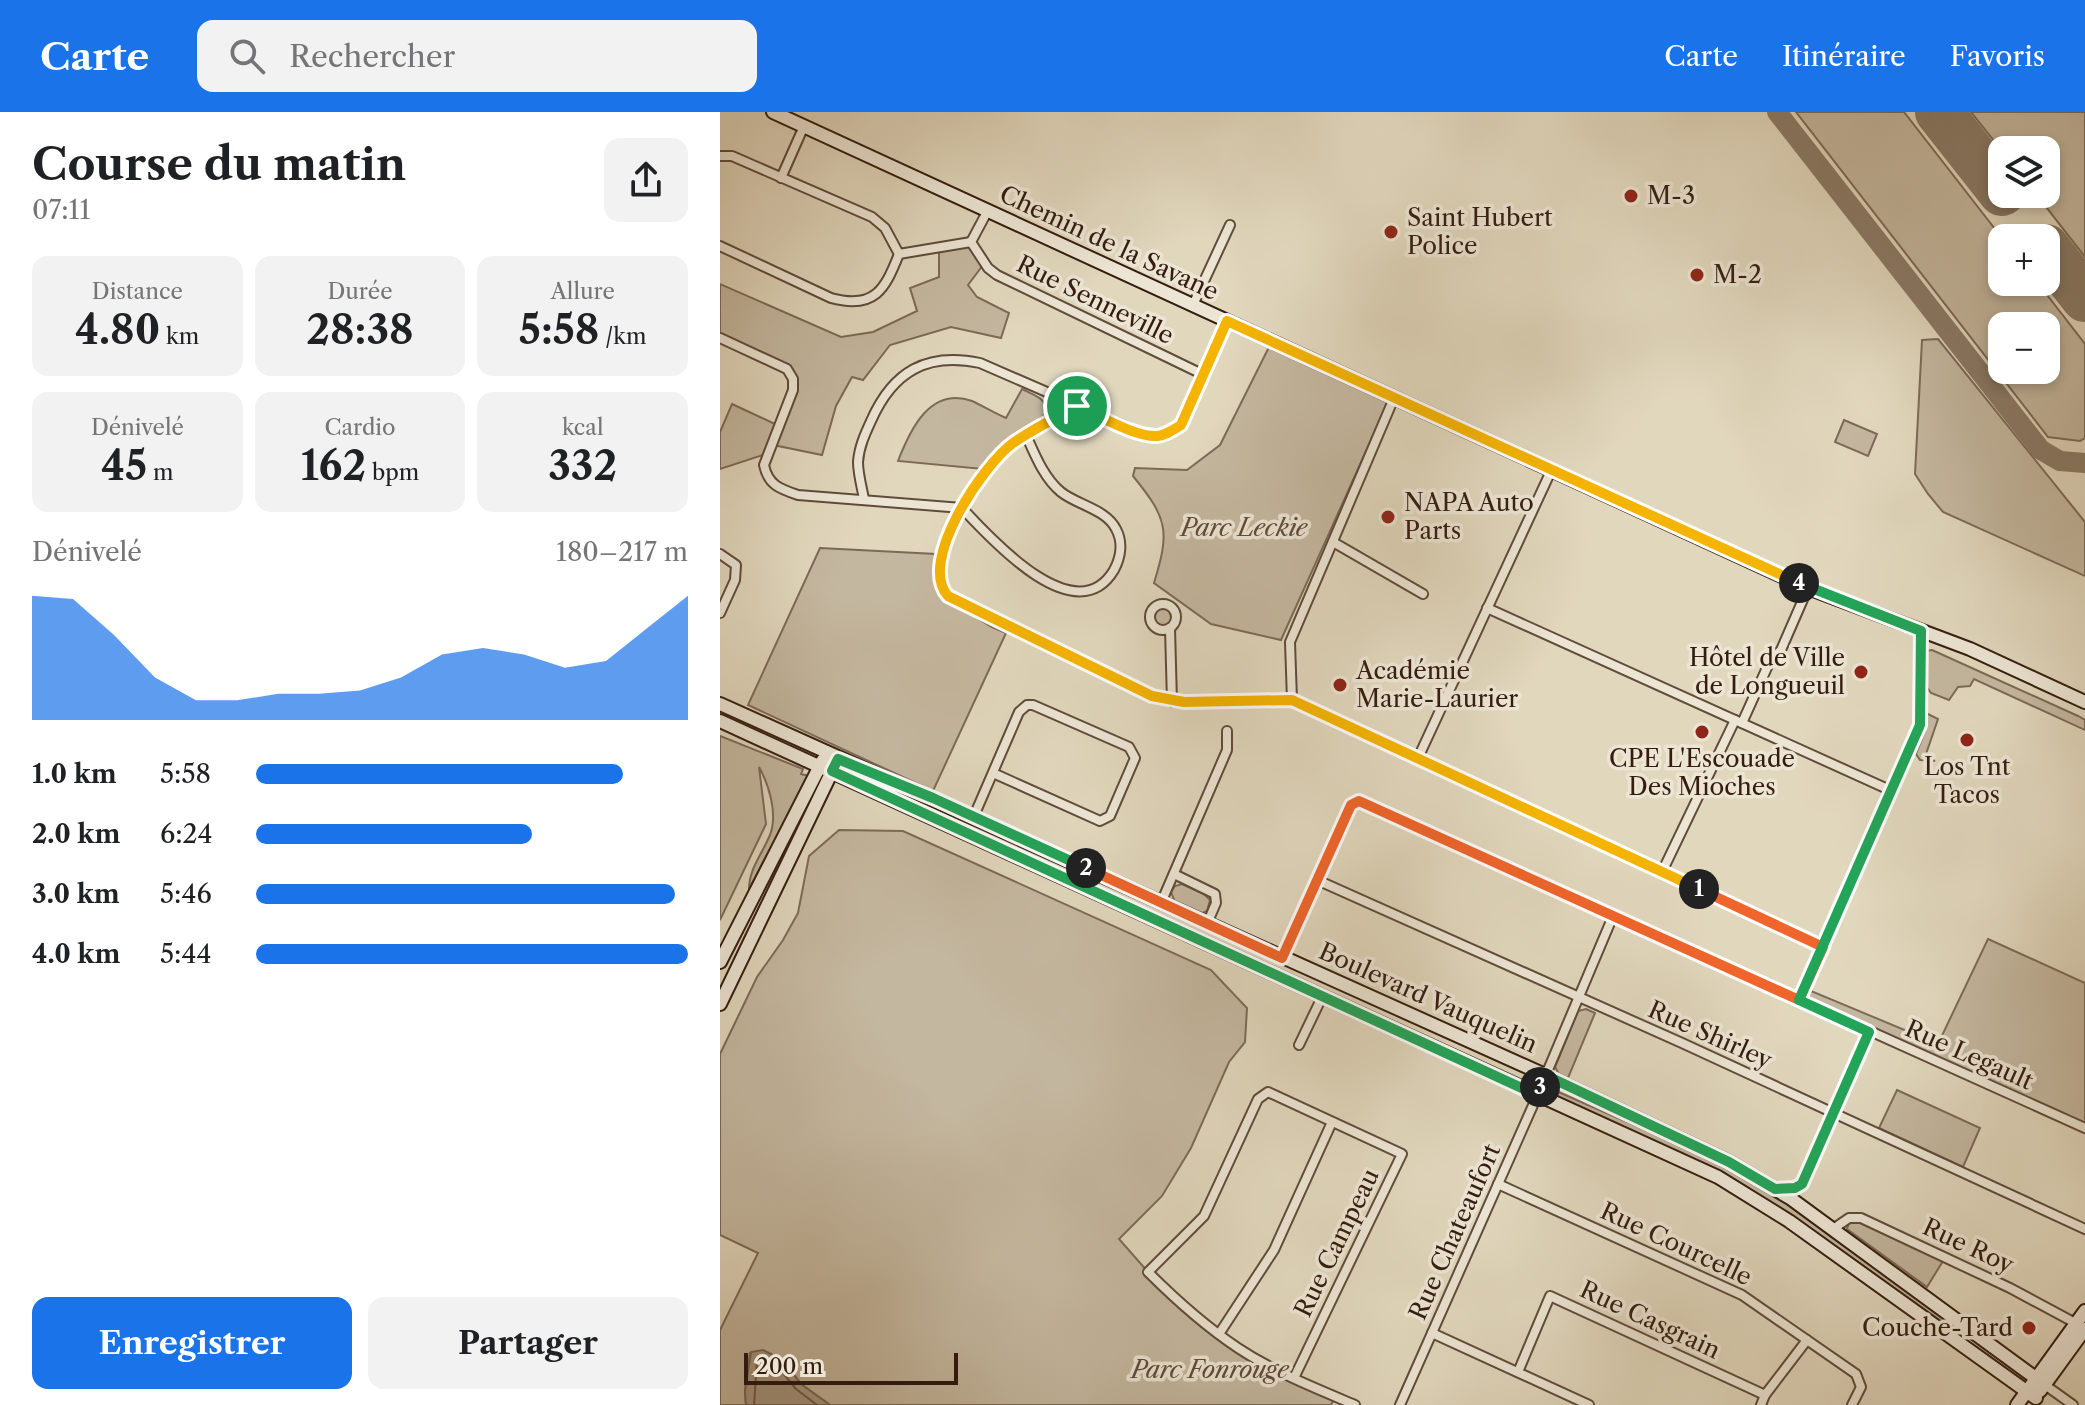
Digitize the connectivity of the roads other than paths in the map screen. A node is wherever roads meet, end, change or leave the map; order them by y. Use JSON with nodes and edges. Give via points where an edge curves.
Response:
{"nodes":[{"id":1,"x":773,"y":112,"type":"edge"},
{"id":2,"x":804,"y":126,"type":"junction"},
{"id":3,"x":720,"y":156,"type":"edge"},
{"id":4,"x":781,"y":178,"type":"junction"},
{"id":5,"x":987,"y":212,"type":"junction"},
{"id":6,"x":1230,"y":225,"type":"dead end"},
{"id":7,"x":971,"y":242,"type":"junction"},
{"id":8,"x":720,"y":246,"type":"edge"},
{"id":9,"x":899,"y":254,"type":"junction"},
{"id":10,"x":1193,"y":305,"type":"junction"},
{"id":11,"x":1227,"y":321,"type":"junction"},
{"id":12,"x":720,"y":338,"type":"edge"},
{"id":13,"x":1202,"y":374,"type":"junction"},
{"id":14,"x":1394,"y":398,"type":"junction"},
{"id":15,"x":1077,"y":406,"type":"junction"},
{"id":16,"x":1026,"y":435,"type":"junction"},
{"id":17,"x":1551,"y":471,"type":"junction"},
{"id":18,"x":864,"y":499,"type":"junction"},
{"id":19,"x":962,"y":508,"type":"junction"},
{"id":20,"x":1333,"y":542,"type":"junction"},
{"id":21,"x":720,"y":554,"type":"edge"},
{"id":22,"x":1808,"y":588,"type":"junction"},
{"id":23,"x":1423,"y":594,"type":"dead end"},
{"id":24,"x":1487,"y":608,"type":"junction"},
{"id":25,"x":720,"y":613,"type":"edge"},
{"id":26,"x":1170,"y":628,"type":"dead end"},
{"id":27,"x":1921,"y":631,"type":"junction"},
{"id":28,"x":1292,"y":700,"type":"junction"},
{"id":29,"x":1172,"y":702,"type":"junction"},
{"id":30,"x":2085,"y":702,"type":"edge"},
{"id":31,"x":720,"y":704,"type":"edge"},
{"id":32,"x":720,"y":721,"type":"edge"},
{"id":33,"x":1738,"y":721,"type":"junction"},
{"id":34,"x":1227,"y":731,"type":"dead end"},
{"id":35,"x":832,"y":756,"type":"junction"},
{"id":36,"x":1418,"y":758,"type":"junction"},
{"id":37,"x":826,"y":769,"type":"junction"},
{"id":38,"x":993,"y":773,"type":"junction"},
{"id":39,"x":1892,"y":791,"type":"junction"},
{"id":40,"x":974,"y":816,"type":"junction"},
{"id":41,"x":1662,"y":872,"type":"junction"},
{"id":42,"x":1174,"y":874,"type":"junction"},
{"id":43,"x":1317,"y":880,"type":"junction"},
{"id":44,"x":1161,"y":903,"type":"junction"},
{"id":45,"x":1613,"y":916,"type":"junction"},
{"id":46,"x":1207,"y":924,"type":"junction"},
{"id":47,"x":1823,"y":947,"type":"junction"},
{"id":48,"x":1282,"y":958,"type":"junction"},
{"id":49,"x":720,"y":962,"type":"edge"},
{"id":50,"x":1323,"y":995,"type":"junction"},
{"id":51,"x":1578,"y":999,"type":"junction"},
{"id":52,"x":1799,"y":1000,"type":"junction"},
{"id":53,"x":720,"y":1004,"type":"edge"},
{"id":54,"x":1869,"y":1032,"type":"junction"},
{"id":55,"x":1299,"y":1045,"type":"dead end"},
{"id":56,"x":1545,"y":1075,"type":"junction"},
{"id":57,"x":1537,"y":1095,"type":"junction"},
{"id":58,"x":1833,"y":1113,"type":"junction"},
{"id":59,"x":1332,"y":1122,"type":"junction"},
{"id":60,"x":2085,"y":1128,"type":"edge"},
{"id":61,"x":1498,"y":1184,"type":"junction"},
{"id":62,"x":1775,"y":1189,"type":"junction"},
{"id":63,"x":1833,"y":1229,"type":"junction"},
{"id":64,"x":2085,"y":1229,"type":"edge"},
{"id":65,"x":2085,"y":1311,"type":"edge"},
{"id":66,"x":2082,"y":1327,"type":"edge"},
{"id":67,"x":1432,"y":1333,"type":"junction"},
{"id":68,"x":1219,"y":1334,"type":"junction"},
{"id":69,"x":1807,"y":1340,"type":"junction"},
{"id":70,"x":1518,"y":1372,"type":"junction"},
{"id":71,"x":2005,"y":1377,"type":"junction"},
{"id":72,"x":1294,"y":1378,"type":"junction"},
{"id":73,"x":2041,"y":1382,"type":"junction"},
{"id":74,"x":1765,"y":1395,"type":"junction"},
{"id":75,"x":2034,"y":1400,"type":"edge"},
{"id":76,"x":1355,"y":1405,"type":"edge"},
{"id":77,"x":1400,"y":1405,"type":"edge"},
{"id":78,"x":1589,"y":1405,"type":"edge"},
{"id":79,"x":1761,"y":1405,"type":"edge"},
{"id":80,"x":1852,"y":1405,"type":"edge"},
{"id":81,"x":2015,"y":1405,"type":"edge"},
{"id":82,"x":2073,"y":1405,"type":"edge"}],
"edges":[{"from":1,"to":2,"type":"street","name":"Chemin de la Savane"},
{"from":2,"to":4,"type":"street"},
{"from":2,"to":5,"type":"street","name":"Chemin de la Savane"},
{"from":3,"to":4,"type":"street","via":[[732,156]]},
{"from":4,"to":9,"type":"street","via":[[872,217],[885,228]]},
{"from":5,"to":7,"type":"street"},
{"from":5,"to":10,"type":"street","name":"Chemin de la Savane"},
{"from":6,"to":10,"type":"street"},
{"from":7,"to":9,"type":"street"},
{"from":7,"to":13,"type":"street","name":"Rue Senneville","via":[[997,275]]},
{"from":8,"to":9,"type":"street","via":[[846,302],[873,296],[887,284]]},
{"from":10,"to":11,"type":"street","name":"Chemin de la Savane"},
{"from":11,"to":13,"type":"street"},
{"from":11,"to":14,"type":"street","name":"Chemin de la Savane"},
{"from":12,"to":18,"type":"street","via":[[787,369],[793,379],[764,465],[776,487],[798,495]]},
{"from":13,"to":15,"type":"street","via":[[1181,425],[1158,436]]},
{"from":14,"to":17,"type":"street","name":"Chemin de la Savane"},
{"from":14,"to":20,"type":"street"},
{"from":15,"to":16,"type":"street"},
{"from":15,"to":18,"type":"street","via":[[980,363],[958,358],[918,365],[881,399],[862,442],[858,464]]},
{"from":16,"to":19,"type":"street","via":[[995,460]]},
{"from":16,"to":19,"type":"street","via":[[1058,489],[1103,515],[1116,529],[1121,549],[1112,573],[1101,584],[1078,590],[1045,581],[1001,549]]},
{"from":17,"to":22,"type":"street","name":"Chemin de la Savane"},
{"from":17,"to":24,"type":"street"},
{"from":18,"to":19,"type":"street"},
{"from":19,"to":29,"type":"street","via":[[940,558],[939,581],[948,596]]},
{"from":20,"to":23,"type":"street"},
{"from":20,"to":28,"type":"street","via":[[1290,642]]},
{"from":21,"to":25,"type":"street","via":[[736,565],[737,572]]},
{"from":22,"to":27,"type":"street","name":"Chemin de la Savane"},
{"from":22,"to":33,"type":"street","via":[[1781,650]]},
{"from":24,"to":33,"type":"street"},
{"from":24,"to":36,"type":"street"},
{"from":26,"to":29,"type":"street"},
{"from":27,"to":30,"type":"street","name":"Chemin de la Savane"},
{"from":27,"to":39,"type":"street","via":[[1920,725]]},
{"from":28,"to":29,"type":"street"},
{"from":28,"to":36,"type":"street"},
{"from":31,"to":35,"type":"street","name":"Boulevard Vauquelin"},
{"from":32,"to":37,"type":"street","name":"Boulevard Vauquelin"},
{"from":33,"to":39,"type":"street"},
{"from":33,"to":41,"type":"street"},
{"from":34,"to":42,"type":"street","via":[[1227,750]]},
{"from":35,"to":37,"type":"street"},
{"from":35,"to":40,"type":"street","name":"Boulevard Vauquelin"},
{"from":36,"to":41,"type":"street"},
{"from":37,"to":49,"type":"street"},
{"from":37,"to":50,"type":"street","name":"Boulevard Vauquelin"},
{"from":37,"to":53,"type":"street"},
{"from":38,"to":38,"type":"street","via":[[1019,712],[1027,705],[1129,747],[1135,758],[1110,816],[1100,821]]},
{"from":38,"to":40,"type":"street"},
{"from":39,"to":47,"type":"street"},
{"from":40,"to":44,"type":"street","name":"Boulevard Vauquelin"},
{"from":41,"to":47,"type":"street"},
{"from":42,"to":44,"type":"street"},
{"from":42,"to":46,"type":"street","via":[[1215,894]]},
{"from":43,"to":45,"type":"street","name":"Rue Legault","via":[[1351,805],[1362,802]]},
{"from":43,"to":48,"type":"street"},
{"from":43,"to":51,"type":"street","name":"Rue Shirley"},
{"from":44,"to":46,"type":"street","name":"Boulevard Vauquelin"},
{"from":45,"to":51,"type":"street","name":"Rue Chateaufort"},
{"from":45,"to":52,"type":"street","name":"Rue Legault"},
{"from":46,"to":48,"type":"street","name":"Boulevard Vauquelin"},
{"from":47,"to":52,"type":"street"},
{"from":48,"to":56,"type":"street","name":"Boulevard Vauquelin"},
{"from":50,"to":55,"type":"street","name":"Boulevard Vauquelin"},
{"from":50,"to":57,"type":"street","name":"Boulevard Vauquelin"},
{"from":51,"to":56,"type":"street","name":"Rue Chateaufort"},
{"from":51,"to":58,"type":"street","name":"Rue Shirley"},
{"from":52,"to":54,"type":"street","name":"Rue Legault"},
{"from":54,"to":58,"type":"street"},
{"from":54,"to":60,"type":"street","name":"Rue Legault"},
{"from":56,"to":57,"type":"street","name":"Rue Chateaufort"},
{"from":56,"to":62,"type":"street","name":"Boulevard Vauquelin"},
{"from":57,"to":61,"type":"street","name":"Rue Chateaufort"},
{"from":57,"to":71,"type":"street","name":"Boulevard Vauquelin","via":[[1762,1202]]},
{"from":58,"to":62,"type":"street","via":[[1802,1184]]},
{"from":58,"to":64,"type":"street","name":"Rue Shirley"},
{"from":59,"to":68,"type":"street","via":[[1274,1250]]},
{"from":59,"to":68,"type":"street","name":"Rue Campeau","via":[[1268,1092],[1258,1099],[1204,1216],[1148,1272]]},
{"from":59,"to":72,"type":"street","name":"Rue Campeau","via":[[1402,1154]]},
{"from":61,"to":67,"type":"street","name":"Rue Chateaufort"},
{"from":61,"to":69,"type":"street","name":"Rue Courcelle","via":[[1742,1295]]},
{"from":62,"to":63,"type":"street","name":"Boulevard Vauquelin"},
{"from":63,"to":66,"type":"street","name":"Rue Roy","via":[[1849,1218],[1861,1218]]},
{"from":63,"to":73,"type":"street","name":"Boulevard Vauquelin"},
{"from":65,"to":66,"type":"street"},
{"from":66,"to":73,"type":"street"},
{"from":67,"to":70,"type":"street"},
{"from":67,"to":77,"type":"street","name":"Rue Chateaufort"},
{"from":68,"to":72,"type":"street"},
{"from":69,"to":74,"type":"street"},
{"from":69,"to":80,"type":"street","name":"Rue Courcelle","via":[[1856,1374],[1861,1387]]},
{"from":70,"to":74,"type":"street","name":"Rue Casgrain","via":[[1550,1296]]},
{"from":70,"to":78,"type":"street"},
{"from":71,"to":75,"type":"street","name":"Boulevard Vauquelin"},
{"from":71,"to":81,"type":"street"},
{"from":72,"to":76,"type":"street"},
{"from":73,"to":75,"type":"street"},
{"from":73,"to":82,"type":"street"},
{"from":74,"to":79,"type":"street"},
{"from":75,"to":81,"type":"street"}]}
